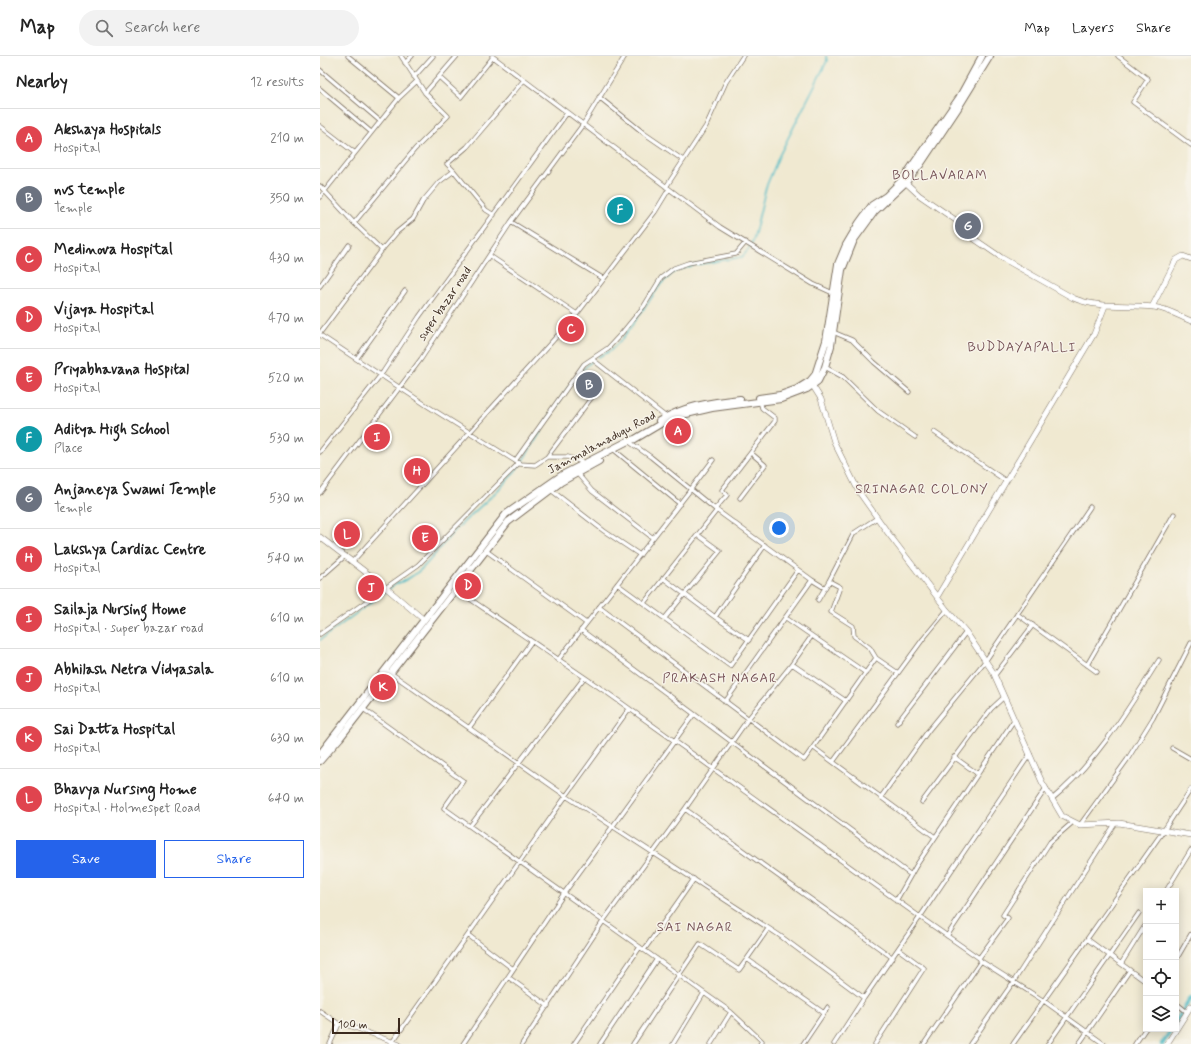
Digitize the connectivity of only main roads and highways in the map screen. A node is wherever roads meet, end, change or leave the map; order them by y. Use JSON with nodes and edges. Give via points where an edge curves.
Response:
{"nodes":[{"id":1,"x":990,"y":56,"type":"edge"},
{"id":2,"x":983,"y":60,"type":"edge"},
{"id":3,"x":904,"y":181,"type":"junction"},
{"id":4,"x":1190,"y":258,"type":"edge"},
{"id":5,"x":836,"y":295,"type":"junction"},
{"id":6,"x":1105,"y":306,"type":"junction"},
{"id":7,"x":1152,"y":307,"type":"junction"},
{"id":8,"x":1191,"y":321,"type":"edge"},
{"id":9,"x":829,"y":340,"type":"junction"},
{"id":10,"x":811,"y":383,"type":"junction"},
{"id":11,"x":631,"y":441,"type":"junction"},
{"id":12,"x":614,"y":450,"type":"junction"},
{"id":13,"x":576,"y":471,"type":"junction"},
{"id":14,"x":320,"y":537,"type":"edge"},
{"id":15,"x":453,"y":588,"type":"junction"},
{"id":16,"x":937,"y":597,"type":"junction"},
{"id":17,"x":423,"y":620,"type":"junction"},
{"id":18,"x":361,"y":707,"type":"junction"},
{"id":19,"x":320,"y":754,"type":"edge"},
{"id":20,"x":320,"y":760,"type":"edge"},
{"id":21,"x":1191,"y":835,"type":"edge"},
{"id":22,"x":1191,"y":1006,"type":"edge"},
{"id":23,"x":1167,"y":1044,"type":"edge"}],
"edges":[{"from":1,"to":2,"type":"main road"},
{"from":2,"to":3,"type":"main road","via":[[958,104]]},
{"from":3,"to":5,"type":"main road","via":[[892,193],[872,205],[838,264]]},
{"from":3,"to":6,"type":"main road","via":[[919,195],[957,221],[962,231],[1002,258],[1073,298]]},
{"from":4,"to":7,"type":"main road","via":[[1183,256],[1176,260]]},
{"from":5,"to":9,"type":"main road"},
{"from":5,"to":9,"type":"main road","via":[[834,332]]},
{"from":6,"to":7,"type":"main road"},
{"from":6,"to":16,"type":"main road","via":[[1094,334]]},
{"from":7,"to":8,"type":"main road"},
{"from":9,"to":10,"type":"main road"},
{"from":9,"to":10,"type":"main road","via":[[825,367],[818,381]]},
{"from":10,"to":11,"type":"main road","name":"Jammalamadugu Road","via":[[781,399],[712,408],[682,415]]},
{"from":10,"to":11,"type":"main road","via":[[780,395],[686,408],[633,436]]},
{"from":10,"to":16,"type":"main road","via":[[821,399],[834,442],[860,492]]},
{"from":11,"to":12,"type":"main road","name":"Jammalamadugu Road"},
{"from":12,"to":13,"type":"main road"},
{"from":12,"to":13,"type":"main road","name":"Jammalamadugu Road"},
{"from":13,"to":15,"type":"main road","name":"Jammalamadugu Road","via":[[506,514]]},
{"from":14,"to":17,"type":"main road"},
{"from":15,"to":17,"type":"main road","name":"Jammalamadugu Road"},
{"from":15,"to":18,"type":"main road","via":[[391,673]]},
{"from":16,"to":21,"type":"main road","via":[[966,632],[995,675],[1046,788],[1062,816],[1080,825],[1115,824]]},
{"from":17,"to":18,"type":"main road","name":"Jammalamadugu Road","via":[[385,669]]},
{"from":18,"to":19,"type":"main road"},
{"from":18,"to":20,"type":"main road"},
{"from":22,"to":23,"type":"main road"}]}
